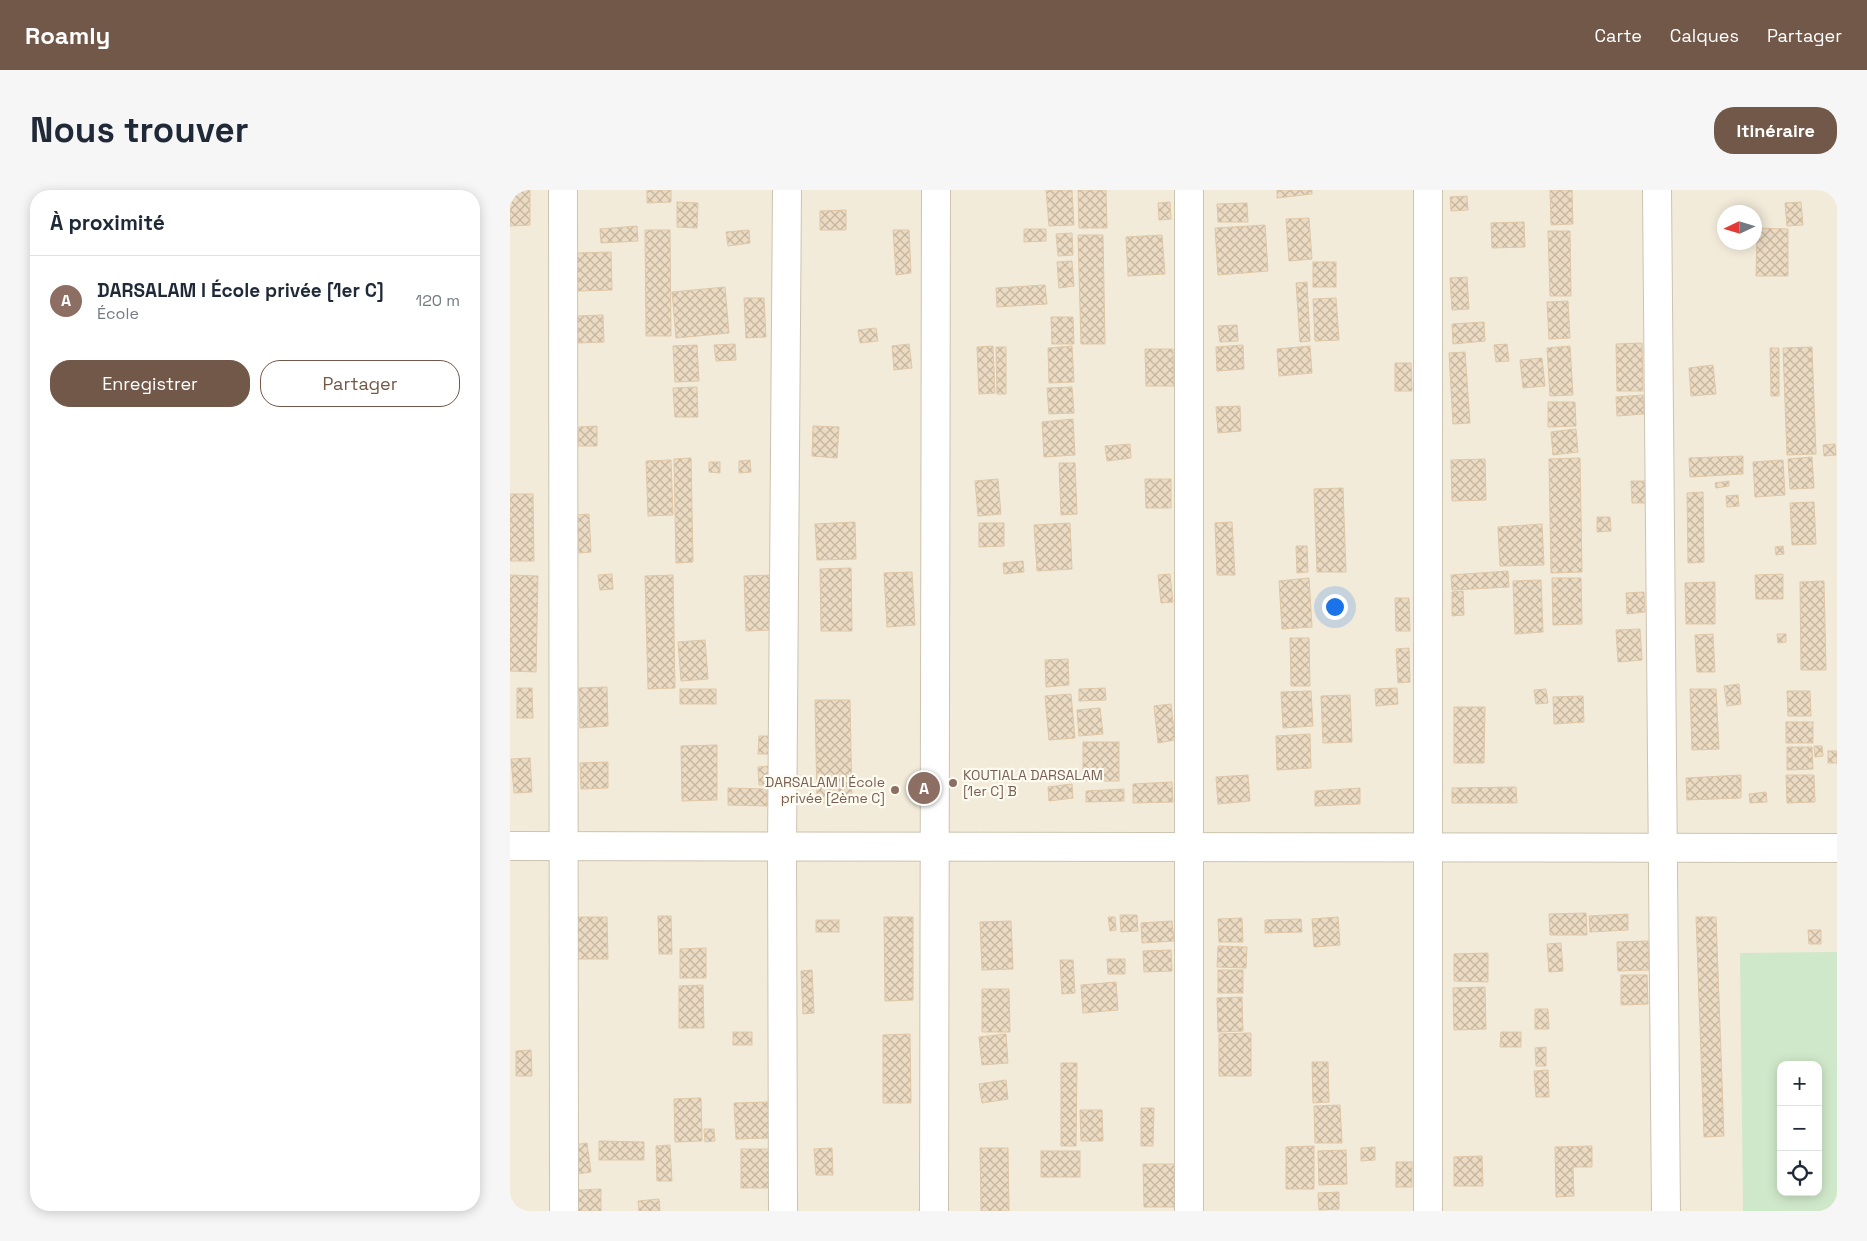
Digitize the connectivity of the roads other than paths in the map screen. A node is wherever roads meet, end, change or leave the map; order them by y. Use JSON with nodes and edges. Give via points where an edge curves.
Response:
{"nodes":[{"id":1,"x":563,"y":190,"type":"edge"},
{"id":2,"x":786,"y":190,"type":"edge"},
{"id":3,"x":936,"y":190,"type":"edge"},
{"id":4,"x":1189,"y":190,"type":"edge"},
{"id":5,"x":1428,"y":190,"type":"edge"},
{"id":6,"x":1657,"y":190,"type":"edge"},
{"id":7,"x":510,"y":846,"type":"edge"},
{"id":8,"x":564,"y":846,"type":"junction"},
{"id":9,"x":782,"y":847,"type":"junction"},
{"id":10,"x":934,"y":847,"type":"junction"},
{"id":11,"x":1190,"y":847,"type":"junction"},
{"id":12,"x":1428,"y":848,"type":"junction"},
{"id":13,"x":1662,"y":848,"type":"junction"},
{"id":14,"x":1837,"y":848,"type":"edge"},
{"id":15,"x":564,"y":1211,"type":"edge"},
{"id":16,"x":783,"y":1211,"type":"edge"},
{"id":17,"x":934,"y":1211,"type":"edge"},
{"id":18,"x":1189,"y":1211,"type":"edge"},
{"id":19,"x":1428,"y":1211,"type":"edge"},
{"id":20,"x":1666,"y":1211,"type":"edge"}],
"edges":[{"from":1,"to":8,"type":"street"},
{"from":2,"to":9,"type":"street"},
{"from":3,"to":10,"type":"street"},
{"from":4,"to":11,"type":"street"},
{"from":5,"to":12,"type":"street"},
{"from":6,"to":13,"type":"street"},
{"from":7,"to":8,"type":"street"},
{"from":8,"to":9,"type":"street"},
{"from":8,"to":15,"type":"street"},
{"from":9,"to":10,"type":"street"},
{"from":9,"to":16,"type":"street"},
{"from":10,"to":11,"type":"street"},
{"from":10,"to":17,"type":"street"},
{"from":11,"to":12,"type":"street"},
{"from":11,"to":18,"type":"street"},
{"from":12,"to":13,"type":"street"},
{"from":12,"to":19,"type":"street"},
{"from":13,"to":14,"type":"street"},
{"from":13,"to":20,"type":"street"}]}
